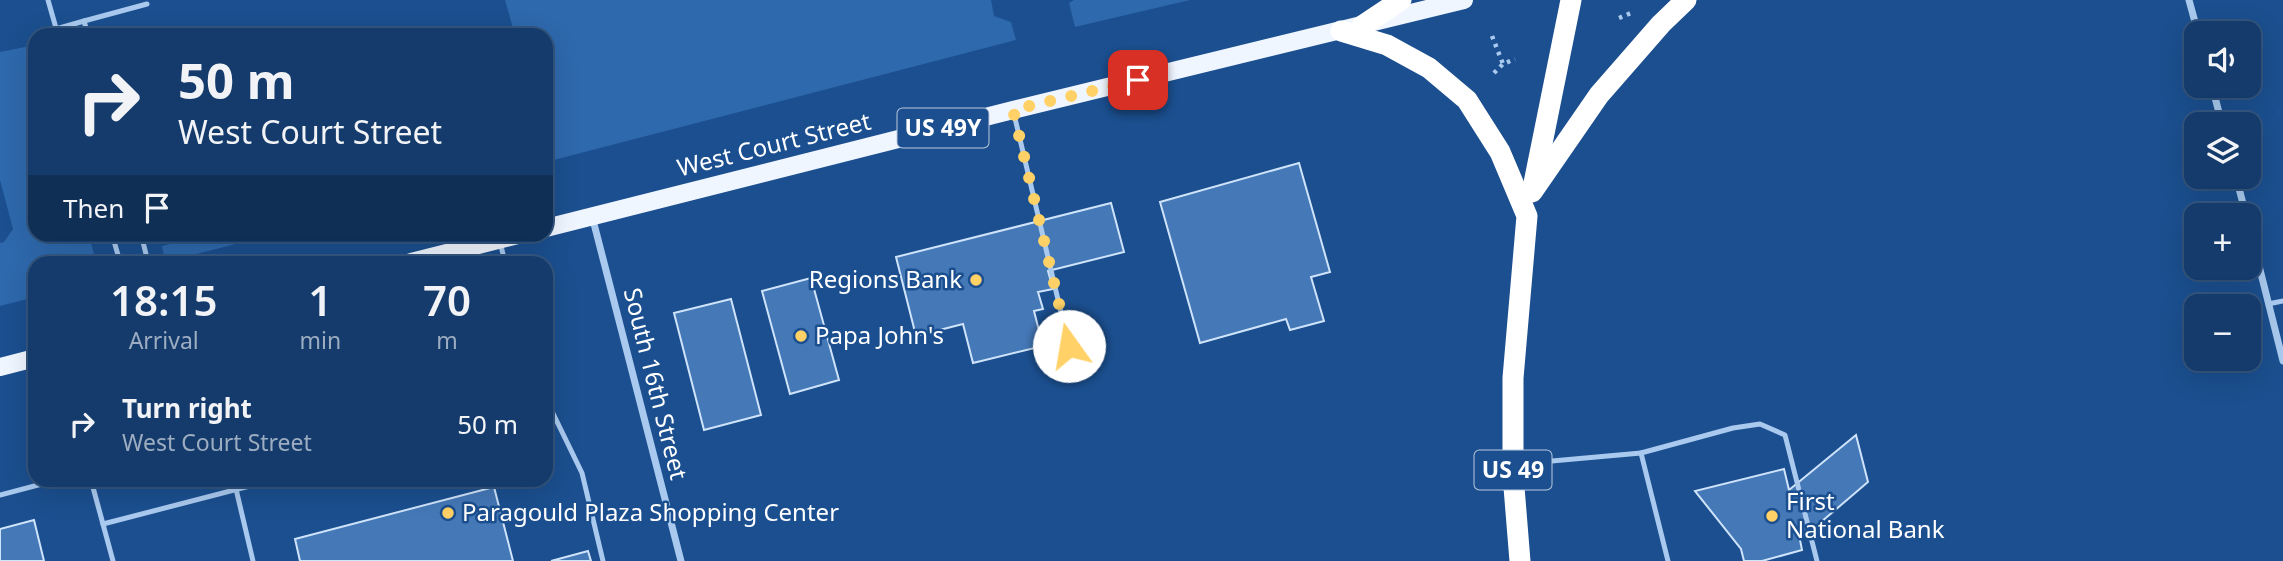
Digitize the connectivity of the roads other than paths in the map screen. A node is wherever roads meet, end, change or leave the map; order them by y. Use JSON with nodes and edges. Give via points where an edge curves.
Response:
{"nodes":[{"id":1,"x":48,"y":0,"type":"edge"},
{"id":2,"x":1401,"y":0,"type":"edge"},
{"id":3,"x":1464,"y":0,"type":"edge"},
{"id":4,"x":1571,"y":0,"type":"edge"},
{"id":5,"x":1686,"y":0,"type":"edge"},
{"id":6,"x":2189,"y":0,"type":"edge"},
{"id":7,"x":147,"y":4,"type":"dead end"},
{"id":8,"x":84,"y":21,"type":"junction"},
{"id":9,"x":2195,"y":21,"type":"edge"},
{"id":10,"x":56,"y":28,"type":"edge"},
{"id":11,"x":67,"y":28,"type":"edge"},
{"id":12,"x":86,"y":28,"type":"edge"},
{"id":13,"x":1352,"y":28,"type":"junction"},
{"id":14,"x":1013,"y":110,"type":"junction"},
{"id":15,"x":1532,"y":192,"type":"junction"},
{"id":16,"x":592,"y":216,"type":"junction"},
{"id":17,"x":1527,"y":216,"type":"junction"},
{"id":18,"x":553,"y":226,"type":"edge"},
{"id":19,"x":492,"y":242,"type":"edge"},
{"id":20,"x":435,"y":256,"type":"edge"},
{"id":21,"x":2261,"y":275,"type":"edge"},
{"id":22,"x":2283,"y":300,"type":"edge"},
{"id":23,"x":2268,"y":304,"type":"junction"},
{"id":24,"x":28,"y":360,"type":"edge"},
{"id":25,"x":2283,"y":361,"type":"edge"},
{"id":26,"x":0,"y":367,"type":"edge"},
{"id":27,"x":1056,"y":371,"type":"dead end"},
{"id":28,"x":553,"y":413,"type":"edge"},
{"id":29,"x":1641,"y":453,"type":"junction"},
{"id":30,"x":1513,"y":465,"type":"junction"},
{"id":31,"x":30,"y":487,"type":"edge"},
{"id":32,"x":93,"y":487,"type":"edge"},
{"id":33,"x":244,"y":487,"type":"edge"},
{"id":34,"x":236,"y":489,"type":"junction"},
{"id":35,"x":0,"y":495,"type":"edge"},
{"id":36,"x":103,"y":524,"type":"junction"},
{"id":37,"x":113,"y":561,"type":"edge"},
{"id":38,"x":253,"y":561,"type":"edge"},
{"id":39,"x":603,"y":561,"type":"edge"},
{"id":40,"x":681,"y":561,"type":"edge"},
{"id":41,"x":1520,"y":561,"type":"edge"},
{"id":42,"x":1668,"y":561,"type":"edge"},
{"id":43,"x":1817,"y":561,"type":"edge"}],
"edges":[{"from":1,"to":10,"type":"lane"},
{"from":2,"to":13,"type":"highway"},
{"from":3,"to":13,"type":"main road","name":"West Court Street","number":"US 49Y"},
{"from":4,"to":15,"type":"highway","number":"US 49"},
{"from":5,"to":15,"type":"highway","via":[[1599,95]]},
{"from":6,"to":9,"type":"street"},
{"from":7,"to":8,"type":"lane"},
{"from":8,"to":11,"type":"lane"},
{"from":8,"to":12,"type":"lane"},
{"from":13,"to":14,"type":"main road","name":"West Court Street","number":"US 49Y"},
{"from":13,"to":17,"type":"highway","via":[[1429,68],[1467,100],[1500,152]]},
{"from":14,"to":16,"type":"main road","name":"West Court Street","number":"US 49Y"},
{"from":14,"to":27,"type":"lane","via":[[1069,346]]},
{"from":15,"to":17,"type":"main road","number":"US 49"},
{"from":16,"to":18,"type":"main road","name":"West Court Street","number":"US 49Y"},
{"from":16,"to":40,"type":"street","name":"South 16th Street"},
{"from":17,"to":30,"type":"highway","number":"US 49","via":[[1513,378]]},
{"from":19,"to":20,"type":"main road"},
{"from":21,"to":23,"type":"street"},
{"from":22,"to":23,"type":"lane"},
{"from":23,"to":25,"type":"street"},
{"from":24,"to":26,"type":"main road"},
{"from":28,"to":39,"type":"lane","via":[[582,473]]},
{"from":29,"to":30,"type":"lane"},
{"from":29,"to":42,"type":"lane"},
{"from":29,"to":43,"type":"lane","via":[[1760,424],[1785,435]]},
{"from":30,"to":41,"type":"highway","number":"US 49"},
{"from":31,"to":35,"type":"lane"},
{"from":32,"to":36,"type":"lane"},
{"from":33,"to":34,"type":"lane"},
{"from":34,"to":36,"type":"lane"},
{"from":34,"to":38,"type":"lane"},
{"from":36,"to":37,"type":"lane"}]}
